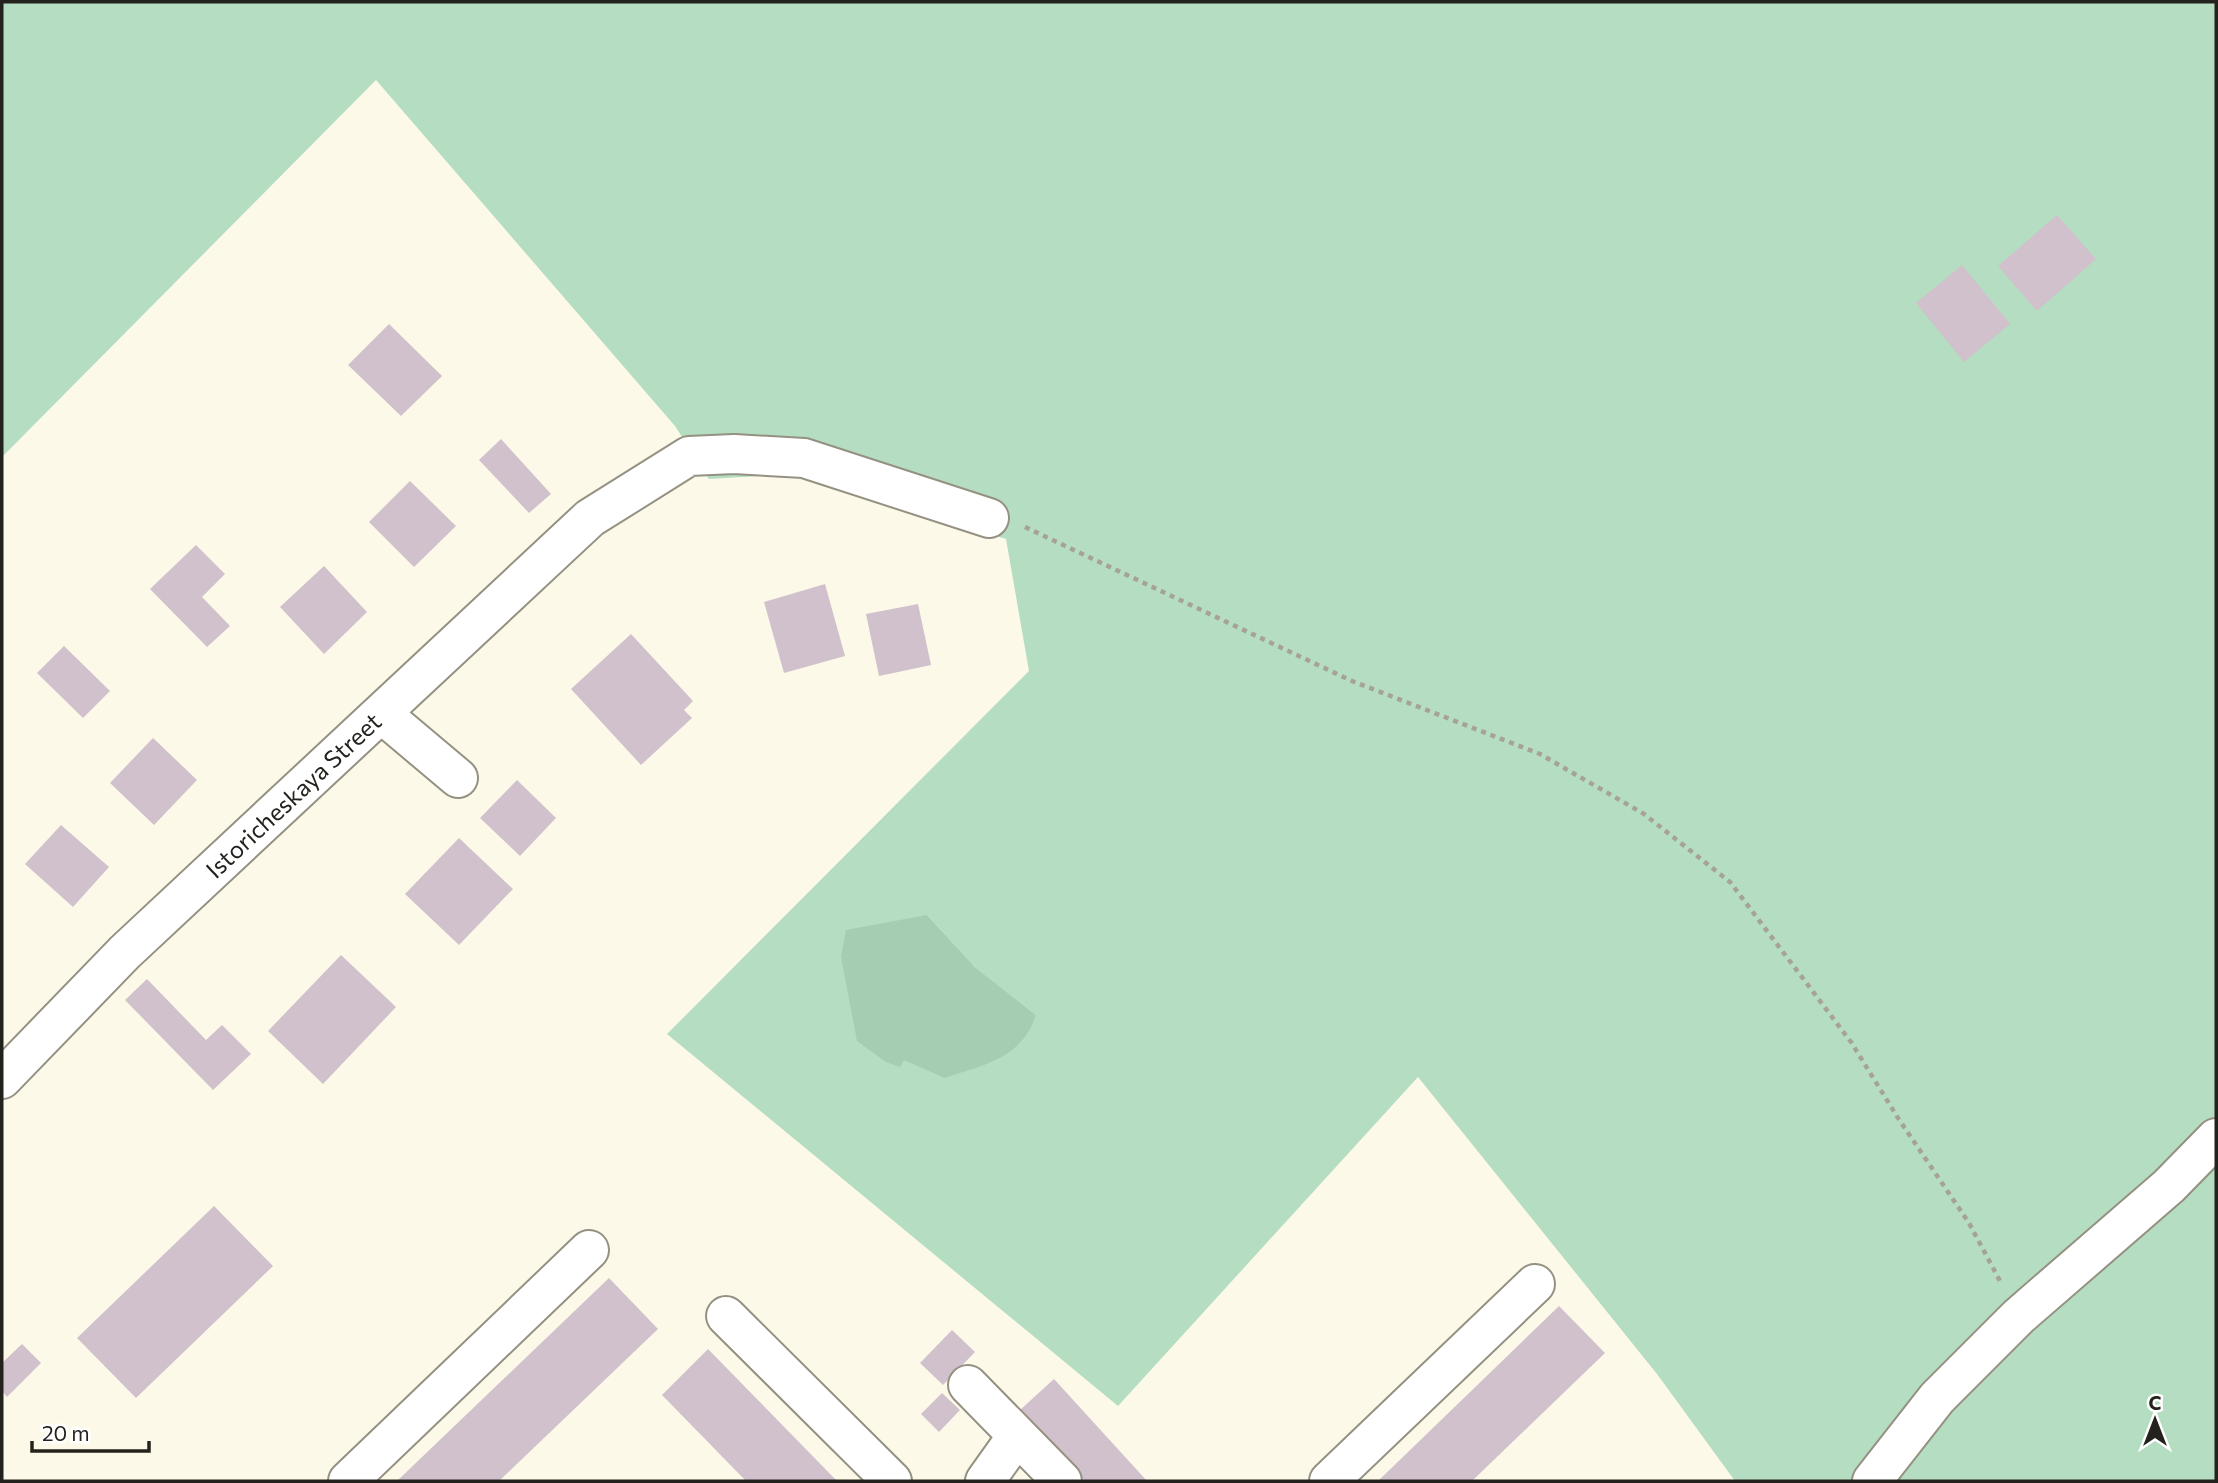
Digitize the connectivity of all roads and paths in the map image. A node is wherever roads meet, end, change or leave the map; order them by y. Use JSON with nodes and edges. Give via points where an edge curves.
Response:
{"nodes":[{"id":1,"x":989,"y":518,"type":"joint"},
{"id":2,"x":382,"y":714,"type":"junction"},
{"id":3,"x":458,"y":778,"type":"dead end"},
{"id":4,"x":2,"y":1079,"type":"edge"},
{"id":5,"x":2216,"y":1138,"type":"edge"},
{"id":6,"x":589,"y":1250,"type":"dead end"},
{"id":7,"x":1535,"y":1283,"type":"dead end"},
{"id":8,"x":726,"y":1315,"type":"dead end"},
{"id":9,"x":2019,"y":1315,"type":"junction"},
{"id":10,"x":968,"y":1385,"type":"dead end"},
{"id":11,"x":1017,"y":1436,"type":"junction"},
{"id":12,"x":348,"y":1481,"type":"edge"},
{"id":13,"x":892,"y":1481,"type":"edge"},
{"id":14,"x":985,"y":1481,"type":"edge"},
{"id":15,"x":1062,"y":1481,"type":"edge"},
{"id":16,"x":1329,"y":1481,"type":"edge"},
{"id":17,"x":1872,"y":1481,"type":"edge"}],
"edges":[{"from":1,"to":2,"type":"street","name":"Istoricheskaya Street","via":[[804,458],[690,456],[590,518]]},
{"from":1,"to":9,"type":"path","via":[[1029,528],[1352,681],[1540,754],[1644,814],[1730,882],[1851,1042],[1969,1223]]},
{"from":2,"to":3,"type":"street"},
{"from":2,"to":4,"type":"street","name":"Istoricheskaya Street","via":[[125,952]]},
{"from":5,"to":9,"type":"street","via":[[2169,1186]]},
{"from":6,"to":12,"type":"street"},
{"from":7,"to":16,"type":"street"},
{"from":8,"to":13,"type":"street"},
{"from":9,"to":17,"type":"street","via":[[1937,1398]]},
{"from":10,"to":11,"type":"street"},
{"from":11,"to":14,"type":"street"},
{"from":11,"to":15,"type":"street"}]}
